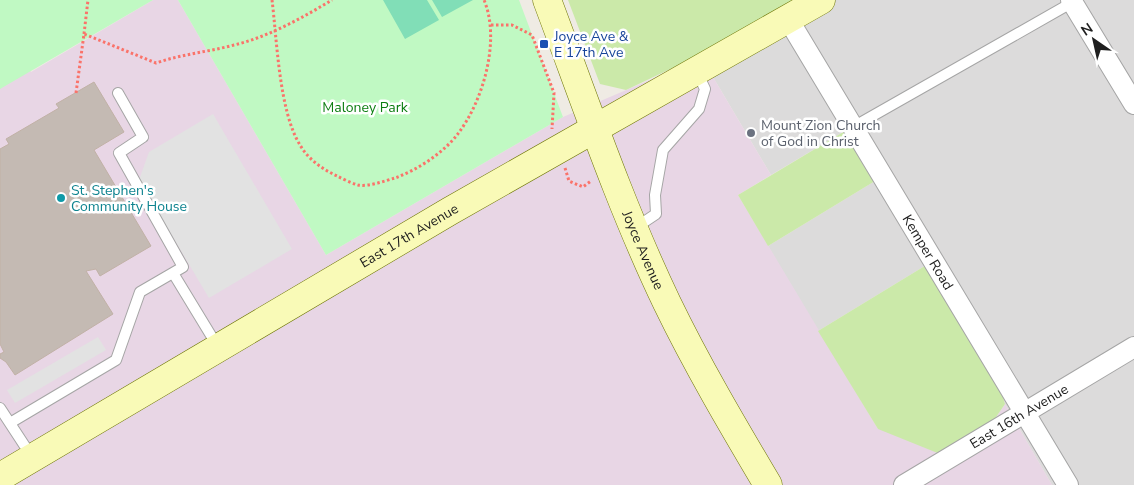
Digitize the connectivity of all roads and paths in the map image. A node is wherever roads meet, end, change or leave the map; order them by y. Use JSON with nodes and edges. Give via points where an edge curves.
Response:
{"nodes":[{"id":1,"x":88,"y":0,"type":"edge"},
{"id":2,"x":272,"y":0,"type":"edge"},
{"id":3,"x":332,"y":0,"type":"edge"},
{"id":4,"x":484,"y":0,"type":"edge"},
{"id":5,"x":546,"y":0,"type":"edge"},
{"id":6,"x":821,"y":0,"type":"edge"},
{"id":7,"x":1072,"y":1,"type":"edge"},
{"id":8,"x":788,"y":19,"type":"junction"},
{"id":9,"x":276,"y":30,"type":"junction"},
{"id":10,"x":84,"y":34,"type":"junction"},
{"id":11,"x":696,"y":71,"type":"junction"},
{"id":12,"x":76,"y":93,"type":"dead end"},
{"id":13,"x":118,"y":93,"type":"dead end"},
{"id":14,"x":1134,"y":104,"type":"edge"},
{"id":15,"x":854,"y":128,"type":"junction"},
{"id":16,"x":596,"y":129,"type":"junction"},
{"id":17,"x":635,"y":228,"type":"junction"},
{"id":18,"x":173,"y":273,"type":"junction"},
{"id":19,"x":218,"y":347,"type":"junction"},
{"id":20,"x":1134,"y":347,"type":"edge"},
{"id":21,"x":0,"y":408,"type":"edge"},
{"id":22,"x":1025,"y":413,"type":"junction"},
{"id":23,"x":10,"y":423,"type":"junction"},
{"id":24,"x":32,"y":457,"type":"junction"},
{"id":25,"x":0,"y":477,"type":"edge"},
{"id":26,"x":912,"y":483,"type":"edge"},
{"id":27,"x":768,"y":485,"type":"edge"},
{"id":28,"x":1068,"y":485,"type":"edge"}],
"edges":[{"from":1,"to":10,"type":"path"},
{"from":2,"to":9,"type":"path"},
{"from":3,"to":9,"type":"path"},
{"from":4,"to":9,"type":"path","via":[[491,25],[491,52],[475,105],[456,136],[434,157],[407,173],[380,182],[359,185],[334,175],[312,159],[299,144],[284,96]]},
{"from":5,"to":16,"type":"street","name":"Joyce Avenue"},
{"from":6,"to":8,"type":"street","name":"East 17th Avenue"},
{"from":7,"to":14,"type":"street"},
{"from":7,"to":15,"type":"lane"},
{"from":8,"to":11,"type":"street","name":"East 17th Avenue"},
{"from":8,"to":15,"type":"street","name":"Kemper Road"},
{"from":9,"to":10,"type":"path","via":[[236,45],[179,55],[156,63]]},
{"from":10,"to":12,"type":"path"},
{"from":11,"to":16,"type":"street","name":"East 17th Avenue"},
{"from":11,"to":17,"type":"lane","via":[[705,89],[699,109],[663,150],[656,214]]},
{"from":13,"to":18,"type":"lane","via":[[143,136],[118,152],[183,267]]},
{"from":15,"to":22,"type":"street","name":"Kemper Road"},
{"from":16,"to":17,"type":"street","name":"Joyce Avenue"},
{"from":16,"to":19,"type":"street","name":"East 17th Avenue"},
{"from":17,"to":27,"type":"street","name":"Joyce Avenue","via":[[667,303]]},
{"from":18,"to":19,"type":"lane"},
{"from":18,"to":23,"type":"lane","via":[[140,292],[116,360]]},
{"from":19,"to":24,"type":"street","name":"East 17th Avenue"},
{"from":20,"to":22,"type":"street","name":"East 16th Avenue"},
{"from":21,"to":23,"type":"lane"},
{"from":22,"to":26,"type":"street","name":"East 16th Avenue"},
{"from":22,"to":28,"type":"street","name":"Kemper Road"},
{"from":23,"to":24,"type":"lane"},
{"from":24,"to":25,"type":"street","name":"East 17th Avenue"}]}
